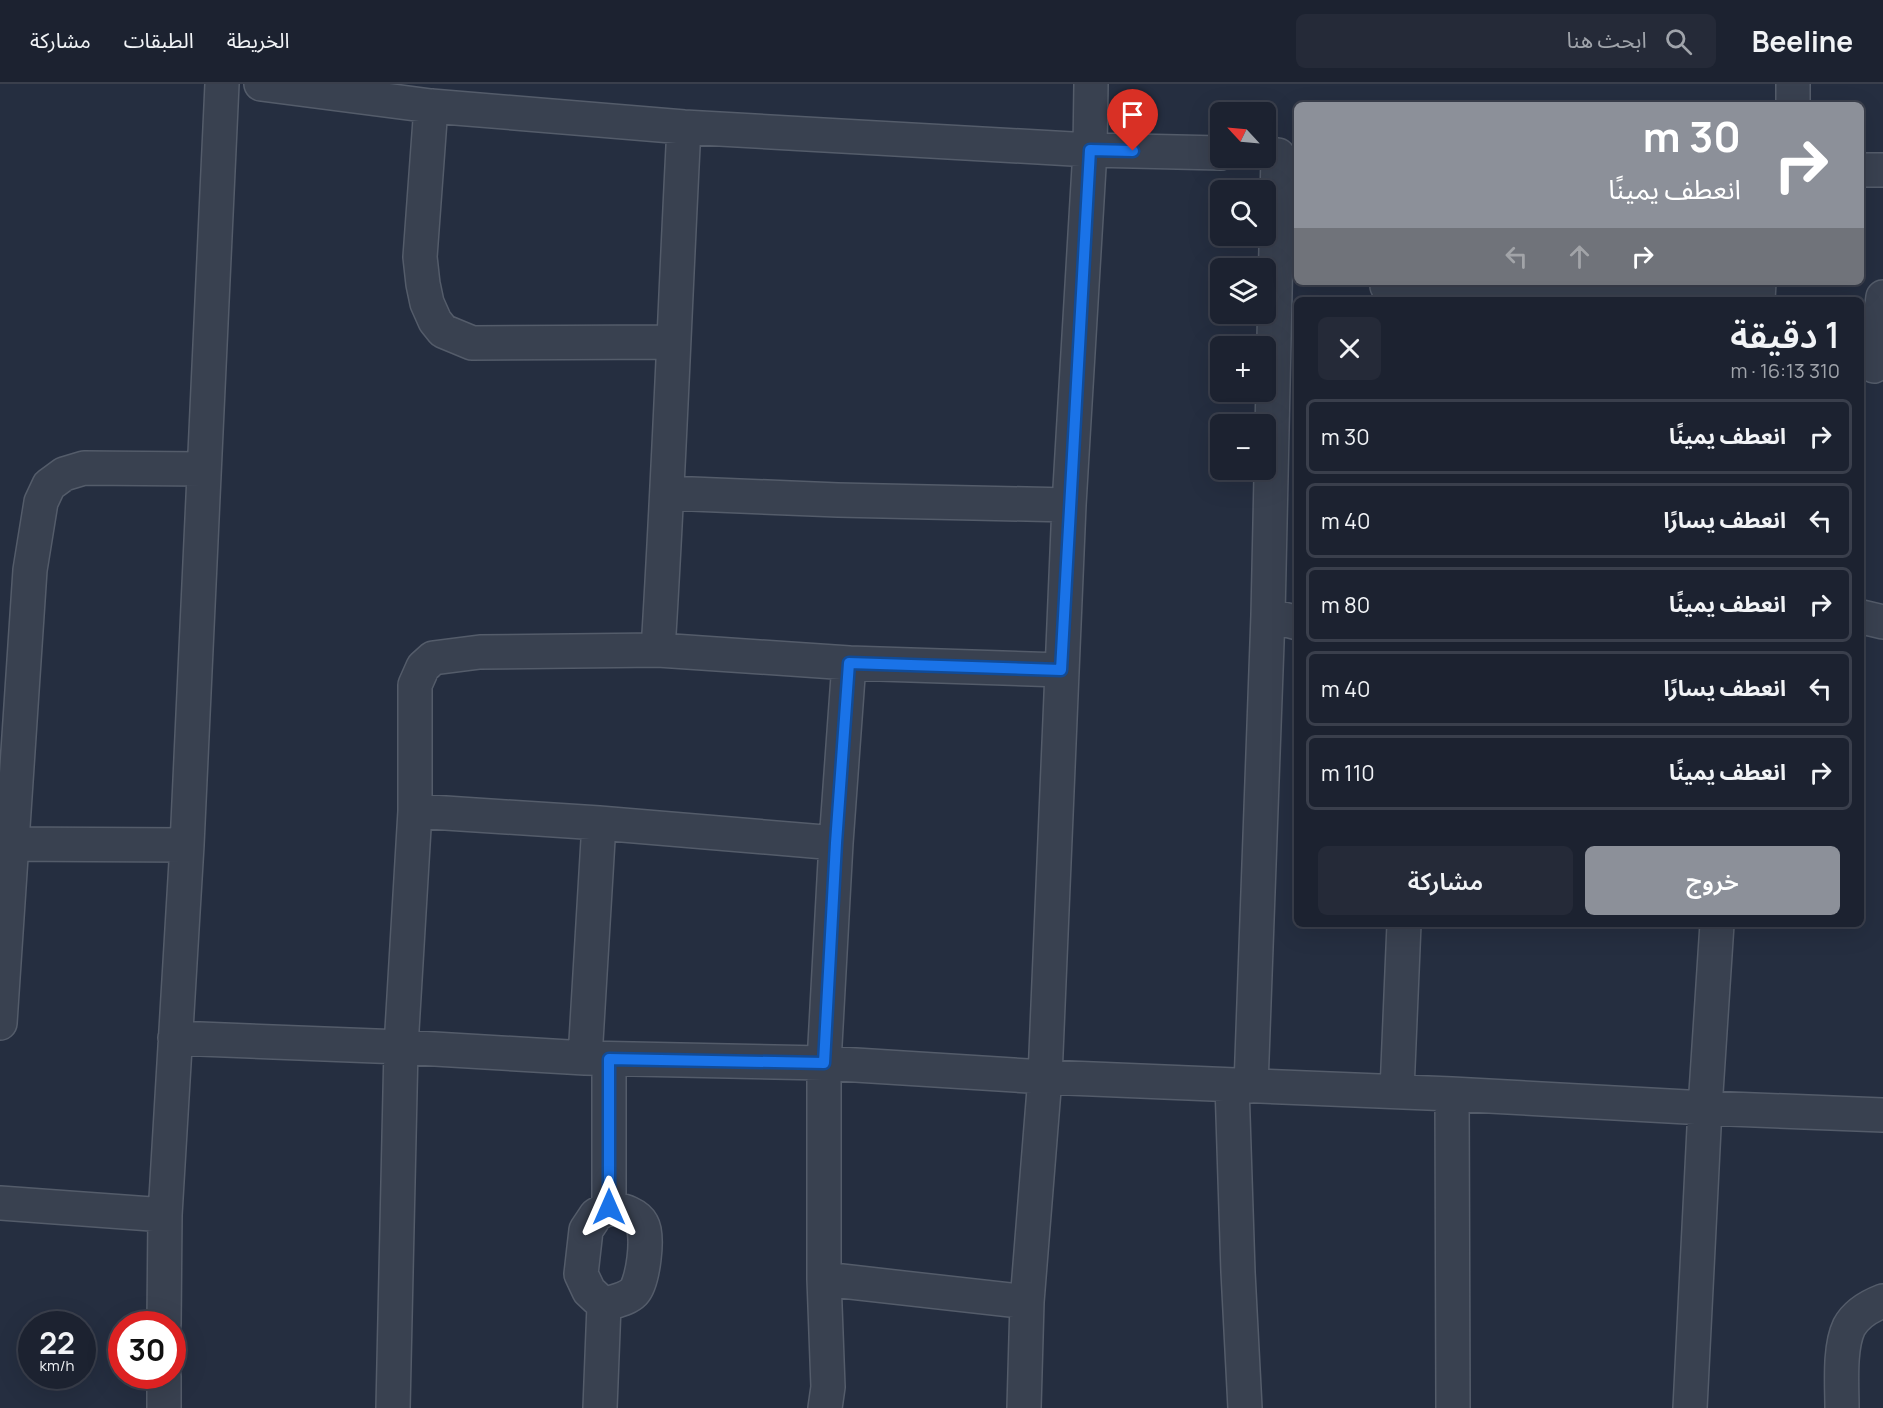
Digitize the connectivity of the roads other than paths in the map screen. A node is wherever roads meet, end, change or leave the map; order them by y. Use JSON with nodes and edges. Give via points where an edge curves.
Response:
{"nodes":[{"id":1,"x":222,"y":84,"type":"edge"},
{"id":2,"x":261,"y":84,"type":"edge"},
{"id":3,"x":1091,"y":84,"type":"edge"},
{"id":4,"x":1793,"y":84,"type":"edge"},
{"id":5,"x":446,"y":99,"type":"edge"},
{"id":6,"x":1793,"y":102,"type":"edge"},
{"id":7,"x":684,"y":127,"type":"junction"},
{"id":8,"x":1090,"y":150,"type":"junction"},
{"id":9,"x":1210,"y":153,"type":"edge"},
{"id":10,"x":1281,"y":155,"type":"edge"},
{"id":11,"x":1864,"y":170,"type":"edge"},
{"id":12,"x":1883,"y":170,"type":"edge"},
{"id":13,"x":1387,"y":289,"type":"edge"},
{"id":14,"x":1579,"y":297,"type":"edge"},
{"id":15,"x":1883,"y":297,"type":"edge"},
{"id":16,"x":672,"y":342,"type":"junction"},
{"id":17,"x":1873,"y":366,"type":"edge"},
{"id":18,"x":1285,"y":440,"type":"edge"},
{"id":19,"x":204,"y":469,"type":"junction"},
{"id":20,"x":668,"y":493,"type":"junction"},
{"id":21,"x":1069,"y":505,"type":"junction"},
{"id":22,"x":1864,"y":617,"type":"edge"},
{"id":23,"x":1283,"y":619,"type":"edge"},
{"id":24,"x":1883,"y":622,"type":"edge"},
{"id":25,"x":658,"y":650,"type":"junction"},
{"id":26,"x":849,"y":663,"type":"junction"},
{"id":27,"x":1061,"y":670,"type":"junction"},
{"id":28,"x":415,"y":811,"type":"junction"},
{"id":29,"x":599,"y":822,"type":"junction"},
{"id":30,"x":836,"y":843,"type":"junction"},
{"id":31,"x":7,"y":844,"type":"edge"},
{"id":32,"x":187,"y":845,"type":"junction"},
{"id":33,"x":1404,"y":927,"type":"edge"},
{"id":34,"x":1717,"y":927,"type":"edge"},
{"id":35,"x":0,"y":1009,"type":"edge"},
{"id":36,"x":0,"y":1023,"type":"edge"},
{"id":37,"x":175,"y":1038,"type":"junction"},
{"id":38,"x":401,"y":1047,"type":"junction"},
{"id":39,"x":597,"y":1058,"type":"junction"},
{"id":40,"x":824,"y":1063,"type":"junction"},
{"id":41,"x":1045,"y":1077,"type":"junction"},
{"id":42,"x":1242,"y":1086,"type":"junction"},
{"id":43,"x":1397,"y":1091,"type":"junction"},
{"id":44,"x":1452,"y":1094,"type":"junction"},
{"id":45,"x":1705,"y":1108,"type":"junction"},
{"id":46,"x":1883,"y":1115,"type":"edge"},
{"id":47,"x":0,"y":1203,"type":"edge"},
{"id":48,"x":609,"y":1207,"type":"junction"},
{"id":49,"x":165,"y":1215,"type":"junction"},
{"id":50,"x":824,"y":1279,"type":"junction"},
{"id":51,"x":1883,"y":1301,"type":"edge"},
{"id":52,"x":1027,"y":1302,"type":"junction"},
{"id":53,"x":604,"y":1305,"type":"junction"},
{"id":54,"x":164,"y":1311,"type":"edge"},
{"id":55,"x":164,"y":1389,"type":"edge"},
{"id":56,"x":164,"y":1408,"type":"edge"},
{"id":57,"x":393,"y":1408,"type":"edge"},
{"id":58,"x":600,"y":1408,"type":"edge"},
{"id":59,"x":825,"y":1408,"type":"edge"},
{"id":60,"x":1024,"y":1408,"type":"edge"},
{"id":61,"x":1245,"y":1408,"type":"edge"},
{"id":62,"x":1453,"y":1408,"type":"edge"},
{"id":63,"x":1690,"y":1408,"type":"edge"},
{"id":64,"x":1842,"y":1408,"type":"edge"}],
"edges":[{"from":1,"to":19,"type":"street"},
{"from":2,"to":5,"type":"street"},
{"from":3,"to":8,"type":"street"},
{"from":4,"to":6,"type":"street"},
{"from":5,"to":7,"type":"street"},
{"from":5,"to":16,"type":"street","via":[[420,257],[427,303],[443,331],[472,343]]},
{"from":7,"to":8,"type":"street"},
{"from":7,"to":16,"type":"street"},
{"from":8,"to":9,"type":"street"},
{"from":8,"to":21,"type":"street"},
{"from":10,"to":18,"type":"street"},
{"from":11,"to":12,"type":"street"},
{"from":13,"to":14,"type":"street"},
{"from":15,"to":17,"type":"street"},
{"from":16,"to":20,"type":"street"},
{"from":18,"to":23,"type":"street"},
{"from":19,"to":31,"type":"street","via":[[84,468],[64,474],[49,485],[41,502],[30,570]]},
{"from":19,"to":32,"type":"street"},
{"from":20,"to":21,"type":"street"},
{"from":20,"to":25,"type":"street"},
{"from":21,"to":27,"type":"street"},
{"from":22,"to":24,"type":"street"},
{"from":23,"to":42,"type":"street"},
{"from":25,"to":26,"type":"street"},
{"from":25,"to":28,"type":"street","via":[[480,652],[433,658],[423,667],[415,685]]},
{"from":26,"to":27,"type":"street"},
{"from":26,"to":30,"type":"street"},
{"from":27,"to":41,"type":"street"},
{"from":28,"to":29,"type":"street"},
{"from":28,"to":38,"type":"street"},
{"from":29,"to":30,"type":"street"},
{"from":29,"to":39,"type":"street"},
{"from":30,"to":40,"type":"street"},
{"from":31,"to":32,"type":"street"},
{"from":31,"to":35,"type":"street"},
{"from":32,"to":37,"type":"street"},
{"from":33,"to":43,"type":"street"},
{"from":34,"to":45,"type":"street"},
{"from":35,"to":36,"type":"street"},
{"from":37,"to":38,"type":"street"},
{"from":37,"to":49,"type":"street"},
{"from":38,"to":39,"type":"street"},
{"from":38,"to":57,"type":"street"},
{"from":39,"to":40,"type":"street"},
{"from":39,"to":48,"type":"street"},
{"from":40,"to":41,"type":"street"},
{"from":40,"to":50,"type":"street"},
{"from":41,"to":42,"type":"street"},
{"from":41,"to":52,"type":"street"},
{"from":42,"to":43,"type":"street"},
{"from":42,"to":61,"type":"street","via":[[1238,1272]]},
{"from":43,"to":44,"type":"street"},
{"from":44,"to":45,"type":"street"},
{"from":44,"to":62,"type":"street"},
{"from":45,"to":46,"type":"street"},
{"from":45,"to":63,"type":"street"},
{"from":47,"to":49,"type":"street"},
{"from":48,"to":53,"type":"street","via":[[596,1215],[586,1230],[581,1274],[589,1291]]},
{"from":48,"to":53,"type":"street","via":[[636,1217],[643,1225],[645,1238],[641,1282],[627,1298]]},
{"from":49,"to":54,"type":"street"},
{"from":50,"to":52,"type":"street"},
{"from":50,"to":59,"type":"street","via":[[828,1387]]},
{"from":51,"to":64,"type":"street","via":[[1870,1306],[1850,1327],[1842,1363]]},
{"from":52,"to":60,"type":"street"},
{"from":53,"to":58,"type":"street"},
{"from":55,"to":56,"type":"street"}]}
